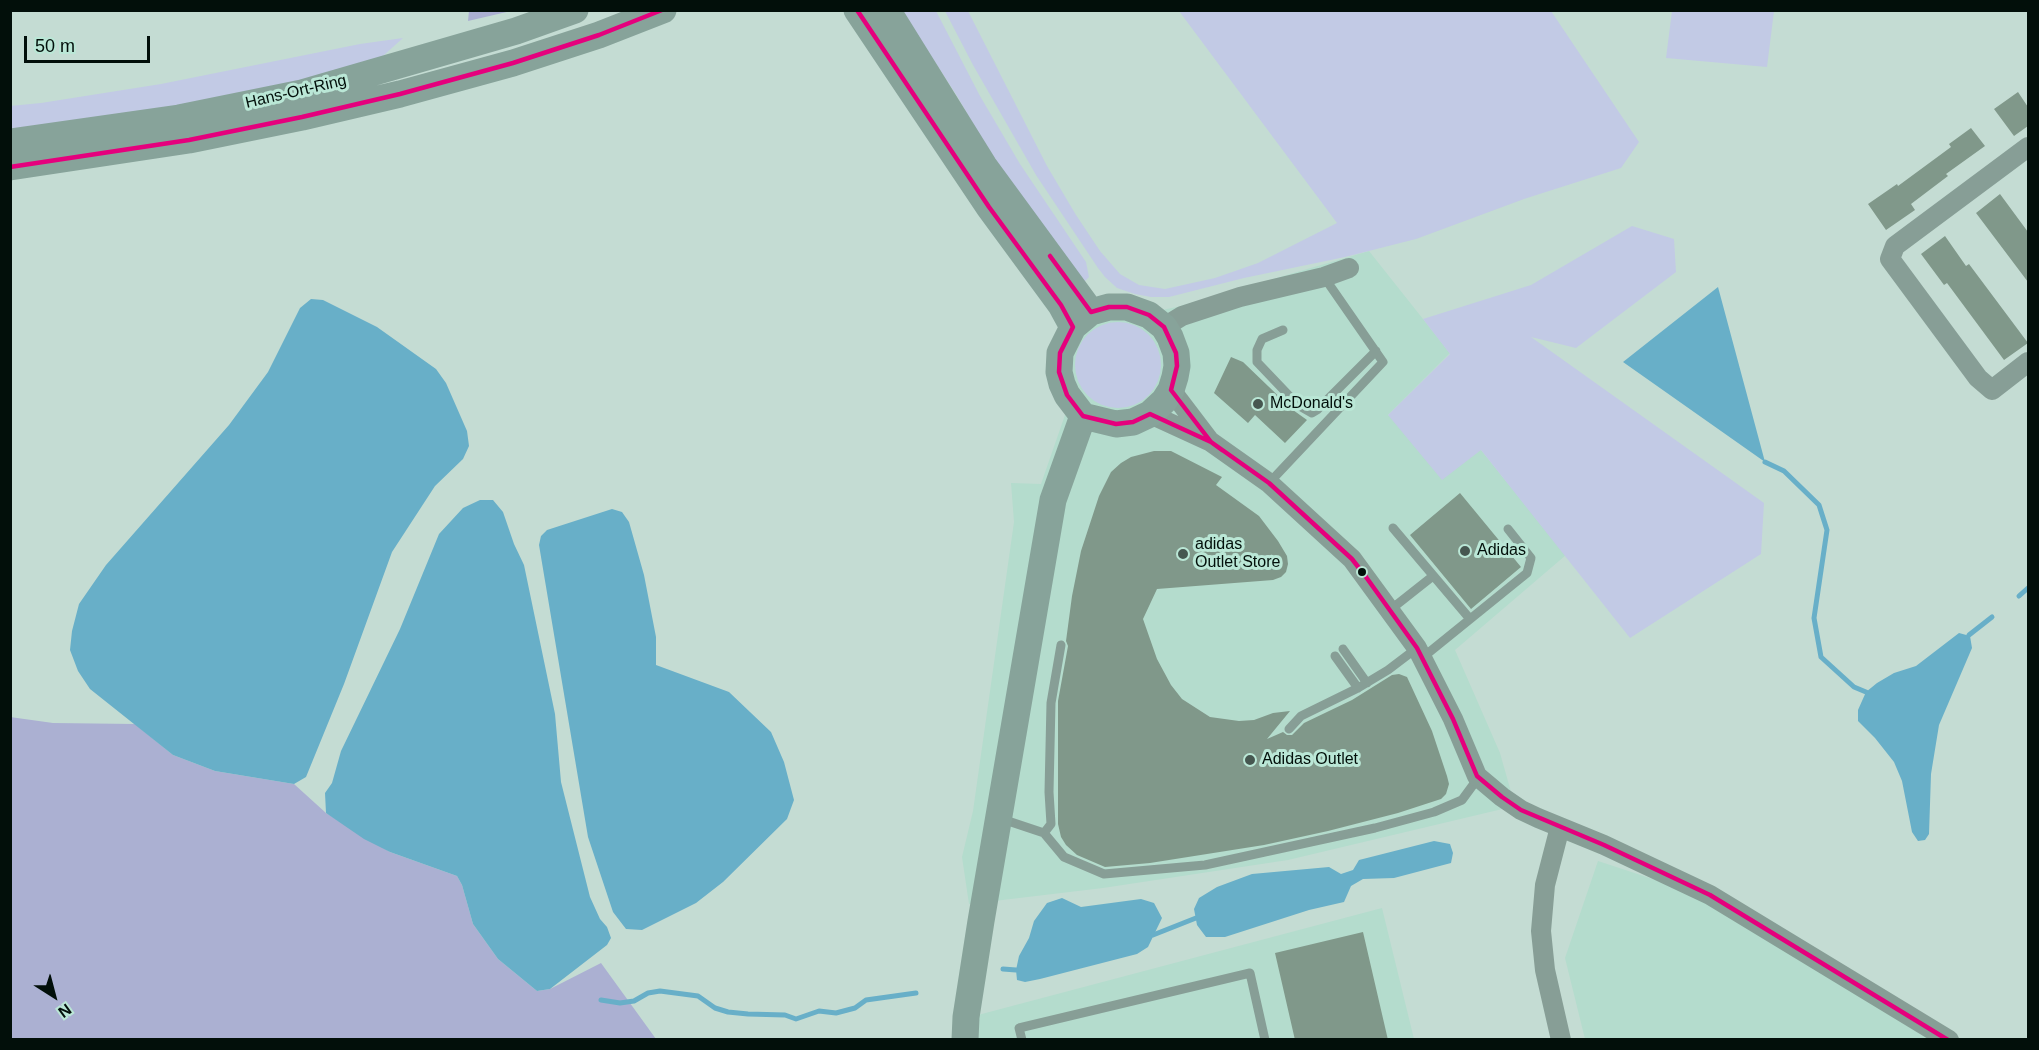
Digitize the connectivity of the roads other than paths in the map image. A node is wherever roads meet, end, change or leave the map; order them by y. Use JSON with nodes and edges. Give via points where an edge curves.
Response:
{"nodes":[{"id":1,"x":575,"y":10,"type":"edge"},
{"id":2,"x":663,"y":10,"type":"edge"},
{"id":3,"x":857,"y":10,"type":"edge"},
{"id":4,"x":887,"y":10,"type":"edge"},
{"id":5,"x":10,"y":142,"type":"edge"},
{"id":6,"x":2026,"y":155,"type":"edge"},
{"id":7,"x":10,"y":167,"type":"edge"},
{"id":8,"x":1349,"y":268,"type":"dead end"},
{"id":9,"x":1324,"y":277,"type":"junction"},
{"id":10,"x":1082,"y":320,"type":"junction"},
{"id":11,"x":1164,"y":327,"type":"junction"},
{"id":12,"x":1283,"y":330,"type":"dead end"},
{"id":13,"x":1376,"y":351,"type":"junction"},
{"id":14,"x":2028,"y":362,"type":"edge"},
{"id":15,"x":1171,"y":390,"type":"junction"},
{"id":16,"x":1150,"y":414,"type":"junction"},
{"id":17,"x":1083,"y":416,"type":"junction"},
{"id":18,"x":1211,"y":442,"type":"junction"},
{"id":19,"x":1269,"y":483,"type":"junction"},
{"id":20,"x":1393,"y":528,"type":"dead end"},
{"id":21,"x":1508,"y":530,"type":"dead end"},
{"id":22,"x":1433,"y":576,"type":"junction"},
{"id":23,"x":1390,"y":610,"type":"junction"},
{"id":24,"x":1470,"y":620,"type":"junction"},
{"id":25,"x":1061,"y":645,"type":"dead end"},
{"id":26,"x":1344,"y":649,"type":"dead end"},
{"id":27,"x":1420,"y":653,"type":"junction"},
{"id":28,"x":1335,"y":656,"type":"dead end"},
{"id":29,"x":1367,"y":683,"type":"junction"},
{"id":30,"x":1358,"y":688,"type":"junction"},
{"id":31,"x":1289,"y":729,"type":"dead end"},
{"id":32,"x":1477,"y":776,"type":"junction"},
{"id":33,"x":999,"y":818,"type":"junction"},
{"id":34,"x":1560,"y":827,"type":"junction"},
{"id":35,"x":1044,"y":833,"type":"junction"},
{"id":36,"x":965,"y":1040,"type":"edge"},
{"id":37,"x":1022,"y":1040,"type":"edge"},
{"id":38,"x":1265,"y":1040,"type":"edge"},
{"id":39,"x":1562,"y":1040,"type":"edge"},
{"id":40,"x":1949,"y":1040,"type":"edge"}],
"edges":[{"from":1,"to":5,"type":"street","name":"Hans-Ort-Ring","via":[[302,93],[178,118]]},
{"from":2,"to":7,"type":"street","name":"Hans-Ort-Ring","via":[[513,63],[400,94],[189,140]]},
{"from":3,"to":10,"type":"street","via":[[989,207],[1061,306]]},
{"from":4,"to":10,"type":"street"},
{"from":6,"to":14,"type":"street","via":[[1895,246],[1890,259],[1978,378],[1992,390]]},
{"from":8,"to":9,"type":"street"},
{"from":9,"to":11,"type":"street","via":[[1240,297],[1182,316]]},
{"from":9,"to":13,"type":"lane"},
{"from":10,"to":11,"type":"street","via":[[1109,307],[1127,307],[1149,315]]},
{"from":10,"to":17,"type":"street","via":[[1060,353],[1059,372],[1067,395]]},
{"from":11,"to":15,"type":"street","via":[[1176,353]]},
{"from":12,"to":13,"type":"lane","via":[[1262,339],[1257,362],[1298,405],[1312,412]]},
{"from":13,"to":19,"type":"lane","via":[[1383,362]]},
{"from":15,"to":16,"type":"street"},
{"from":15,"to":18,"type":"street"},
{"from":16,"to":17,"type":"street","via":[[1116,424]]},
{"from":16,"to":18,"type":"street"},
{"from":17,"to":33,"type":"street","via":[[1053,500]]},
{"from":18,"to":19,"type":"street"},
{"from":19,"to":23,"type":"street","via":[[1352,560]]},
{"from":20,"to":22,"type":"lane"},
{"from":21,"to":24,"type":"lane","via":[[1531,558],[1527,573]]},
{"from":22,"to":23,"type":"lane"},
{"from":22,"to":24,"type":"lane"},
{"from":23,"to":27,"type":"street"},
{"from":24,"to":27,"type":"lane"},
{"from":25,"to":35,"type":"lane","via":[[1051,703],[1051,824]]},
{"from":26,"to":29,"type":"lane"},
{"from":27,"to":29,"type":"lane"},
{"from":27,"to":32,"type":"street"},
{"from":28,"to":30,"type":"lane"},
{"from":29,"to":30,"type":"lane"},
{"from":30,"to":31,"type":"lane","via":[[1301,716]]},
{"from":32,"to":34,"type":"street","via":[[1521,810]]},
{"from":32,"to":35,"type":"lane","via":[[1462,800],[1434,812],[1205,865],[1104,874],[1064,857]]},
{"from":33,"to":35,"type":"lane"},
{"from":33,"to":36,"type":"street"},
{"from":34,"to":39,"type":"street","via":[[1545,885],[1541,931],[1545,970]]},
{"from":34,"to":40,"type":"street","via":[[1710,895]]},
{"from":37,"to":38,"type":"lane","via":[[1019,1028],[1250,973]]}]}
